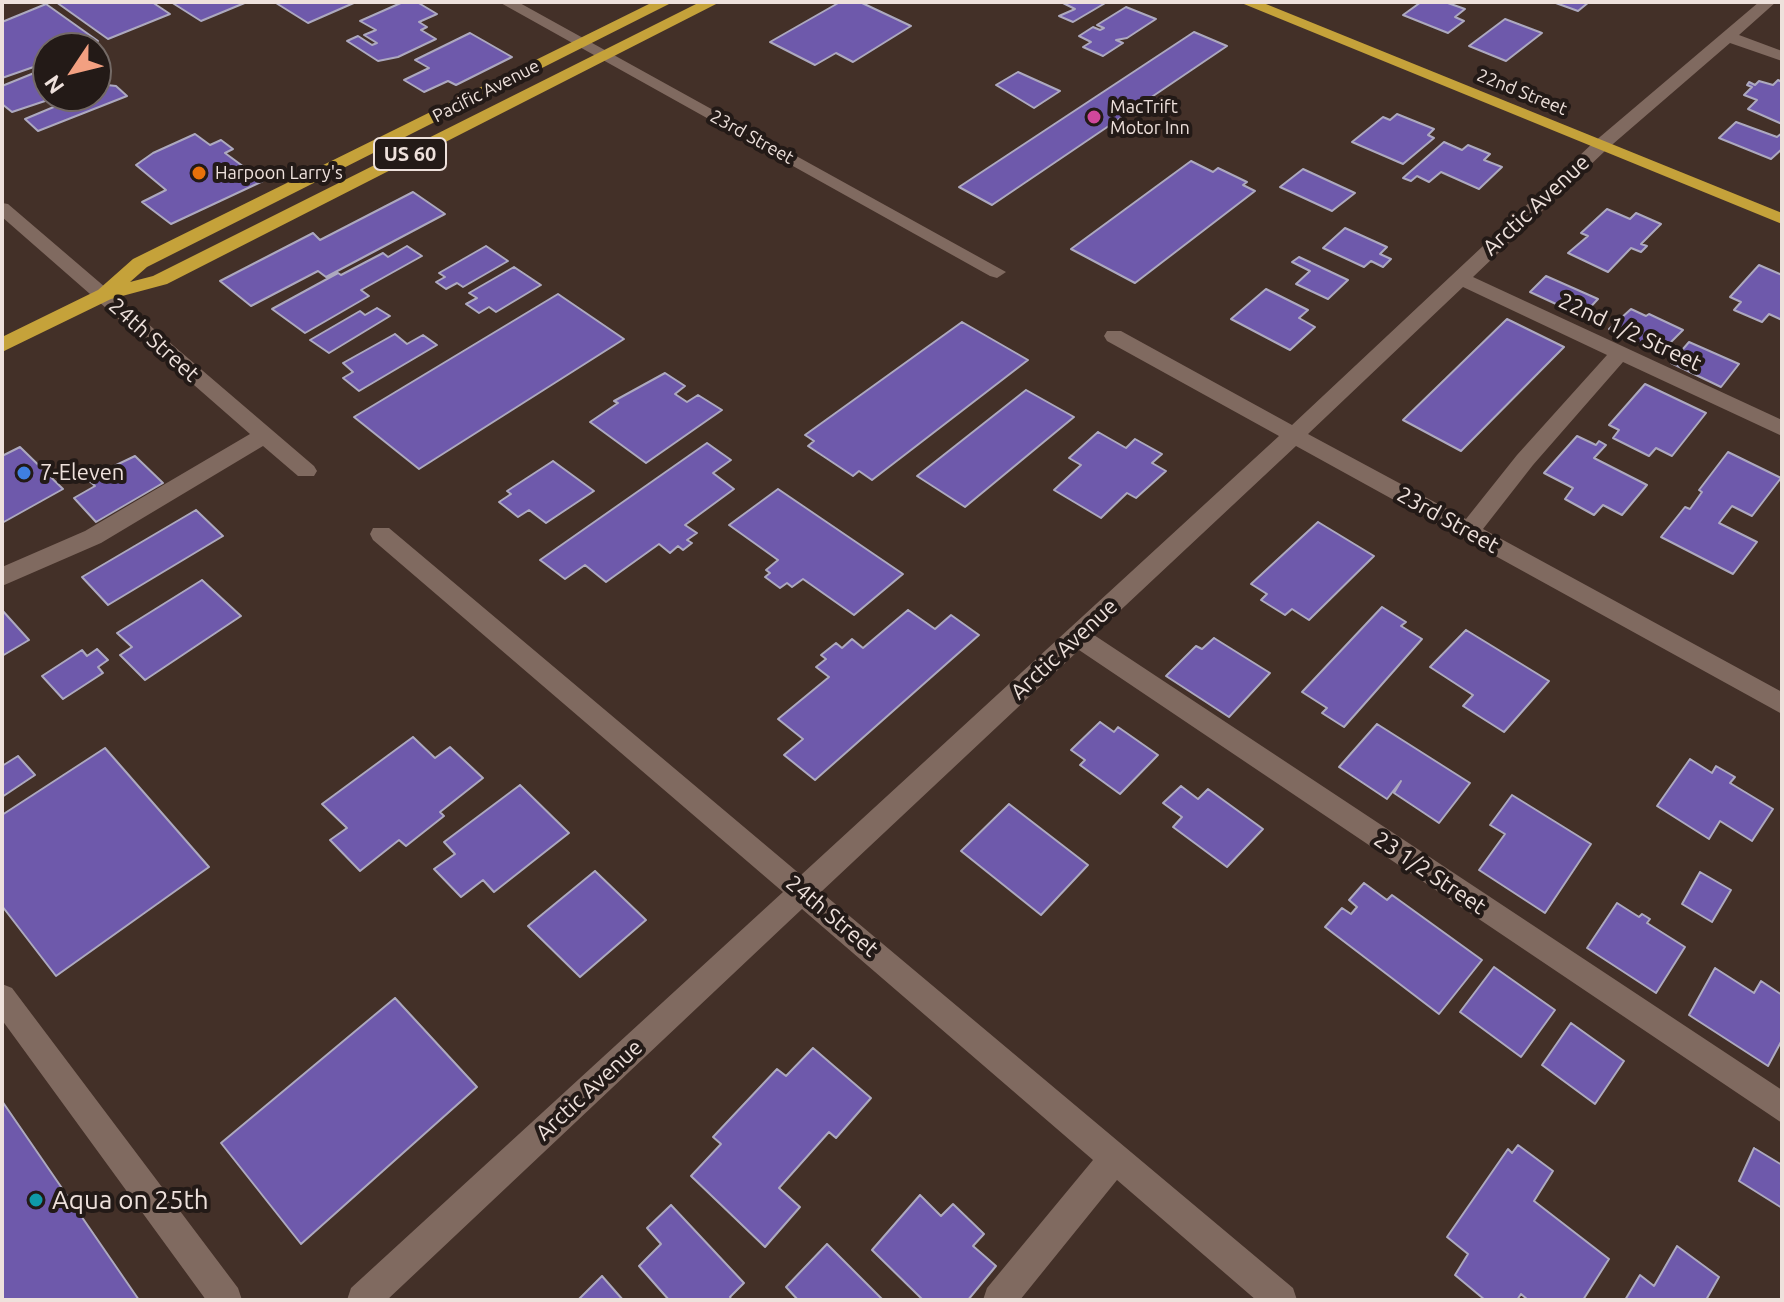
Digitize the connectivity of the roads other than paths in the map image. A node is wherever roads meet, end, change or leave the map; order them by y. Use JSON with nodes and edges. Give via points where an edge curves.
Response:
{"nodes":[{"id":1,"x":507,"y":2,"type":"edge"},
{"id":2,"x":665,"y":2,"type":"edge"},
{"id":3,"x":712,"y":2,"type":"edge"},
{"id":4,"x":1247,"y":2,"type":"edge"},
{"id":5,"x":1768,"y":2,"type":"edge"},
{"id":6,"x":1730,"y":37,"type":"junction"},
{"id":7,"x":582,"y":43,"type":"junction"},
{"id":8,"x":605,"y":56,"type":"junction"},
{"id":9,"x":1782,"y":56,"type":"edge"},
{"id":10,"x":1600,"y":146,"type":"junction"},
{"id":11,"x":2,"y":208,"type":"edge"},
{"id":12,"x":1782,"y":219,"type":"edge"},
{"id":13,"x":997,"y":272,"type":"dead end"},
{"id":14,"x":1458,"y":277,"type":"junction"},
{"id":15,"x":104,"y":295,"type":"junction"},
{"id":16,"x":1114,"y":336,"type":"dead end"},
{"id":17,"x":2,"y":345,"type":"edge"},
{"id":18,"x":1620,"y":353,"type":"junction"},
{"id":19,"x":1782,"y":429,"type":"edge"},
{"id":20,"x":1294,"y":435,"type":"junction"},
{"id":21,"x":264,"y":436,"type":"junction"},
{"id":22,"x":306,"y":471,"type":"dead end"},
{"id":23,"x":1469,"y":531,"type":"junction"},
{"id":24,"x":381,"y":534,"type":"dead end"},
{"id":25,"x":2,"y":577,"type":"edge"},
{"id":26,"x":1078,"y":637,"type":"junction"},
{"id":27,"x":1782,"y":704,"type":"edge"},
{"id":28,"x":804,"y":892,"type":"junction"},
{"id":29,"x":2,"y":997,"type":"edge"},
{"id":30,"x":1782,"y":1108,"type":"edge"},
{"id":31,"x":1115,"y":1158,"type":"junction"},
{"id":32,"x":226,"y":1300,"type":"edge"},
{"id":33,"x":363,"y":1300,"type":"edge"},
{"id":34,"x":999,"y":1300,"type":"edge"},
{"id":35,"x":1281,"y":1300,"type":"edge"}],
"edges":[{"from":1,"to":7,"type":"street","name":"23rd Street"},
{"from":2,"to":7,"type":"highway","name":"Pacific Avenue","number":"US 60"},
{"from":3,"to":8,"type":"highway","name":"Pacific Avenue","number":"US 60"},
{"from":4,"to":10,"type":"highway","name":"22nd Street"},
{"from":5,"to":6,"type":"street","name":"Arctic Avenue"},
{"from":6,"to":9,"type":"street"},
{"from":6,"to":10,"type":"street","name":"Arctic Avenue"},
{"from":7,"to":8,"type":"street","name":"23rd Street"},
{"from":7,"to":15,"type":"highway","name":"Pacific Avenue","number":"US 60","via":[[140,263]]},
{"from":8,"to":13,"type":"street","name":"23rd Street"},
{"from":8,"to":15,"type":"highway","name":"Pacific Avenue","number":"US 60","via":[[160,280]]},
{"from":10,"to":12,"type":"highway","name":"22nd Street"},
{"from":10,"to":14,"type":"street","name":"Arctic Avenue"},
{"from":11,"to":15,"type":"street","name":"24th Street"},
{"from":14,"to":18,"type":"street","name":"22nd 1/2 Street"},
{"from":14,"to":20,"type":"street","name":"Arctic Avenue"},
{"from":15,"to":17,"type":"highway","name":"Pacific Avenue","number":"US 60"},
{"from":15,"to":21,"type":"street","name":"24th Street"},
{"from":16,"to":20,"type":"street","name":"23rd Street"},
{"from":18,"to":19,"type":"street","name":"22nd 1/2 Street"},
{"from":18,"to":23,"type":"street"},
{"from":20,"to":23,"type":"street","name":"23rd Street"},
{"from":20,"to":26,"type":"street","name":"Arctic Avenue"},
{"from":21,"to":22,"type":"street","name":"24th Street"},
{"from":21,"to":25,"type":"street","via":[[93,537]]},
{"from":23,"to":27,"type":"street","name":"23rd Street"},
{"from":24,"to":28,"type":"street","name":"24th Street"},
{"from":26,"to":28,"type":"street","name":"Arctic Avenue"},
{"from":26,"to":30,"type":"street","name":"23 1/2 Street"},
{"from":28,"to":31,"type":"street","name":"24th Street"},
{"from":28,"to":33,"type":"street","name":"Arctic Avenue"},
{"from":29,"to":32,"type":"street"},
{"from":31,"to":34,"type":"street"},
{"from":31,"to":35,"type":"street","name":"24th Street"}]}
